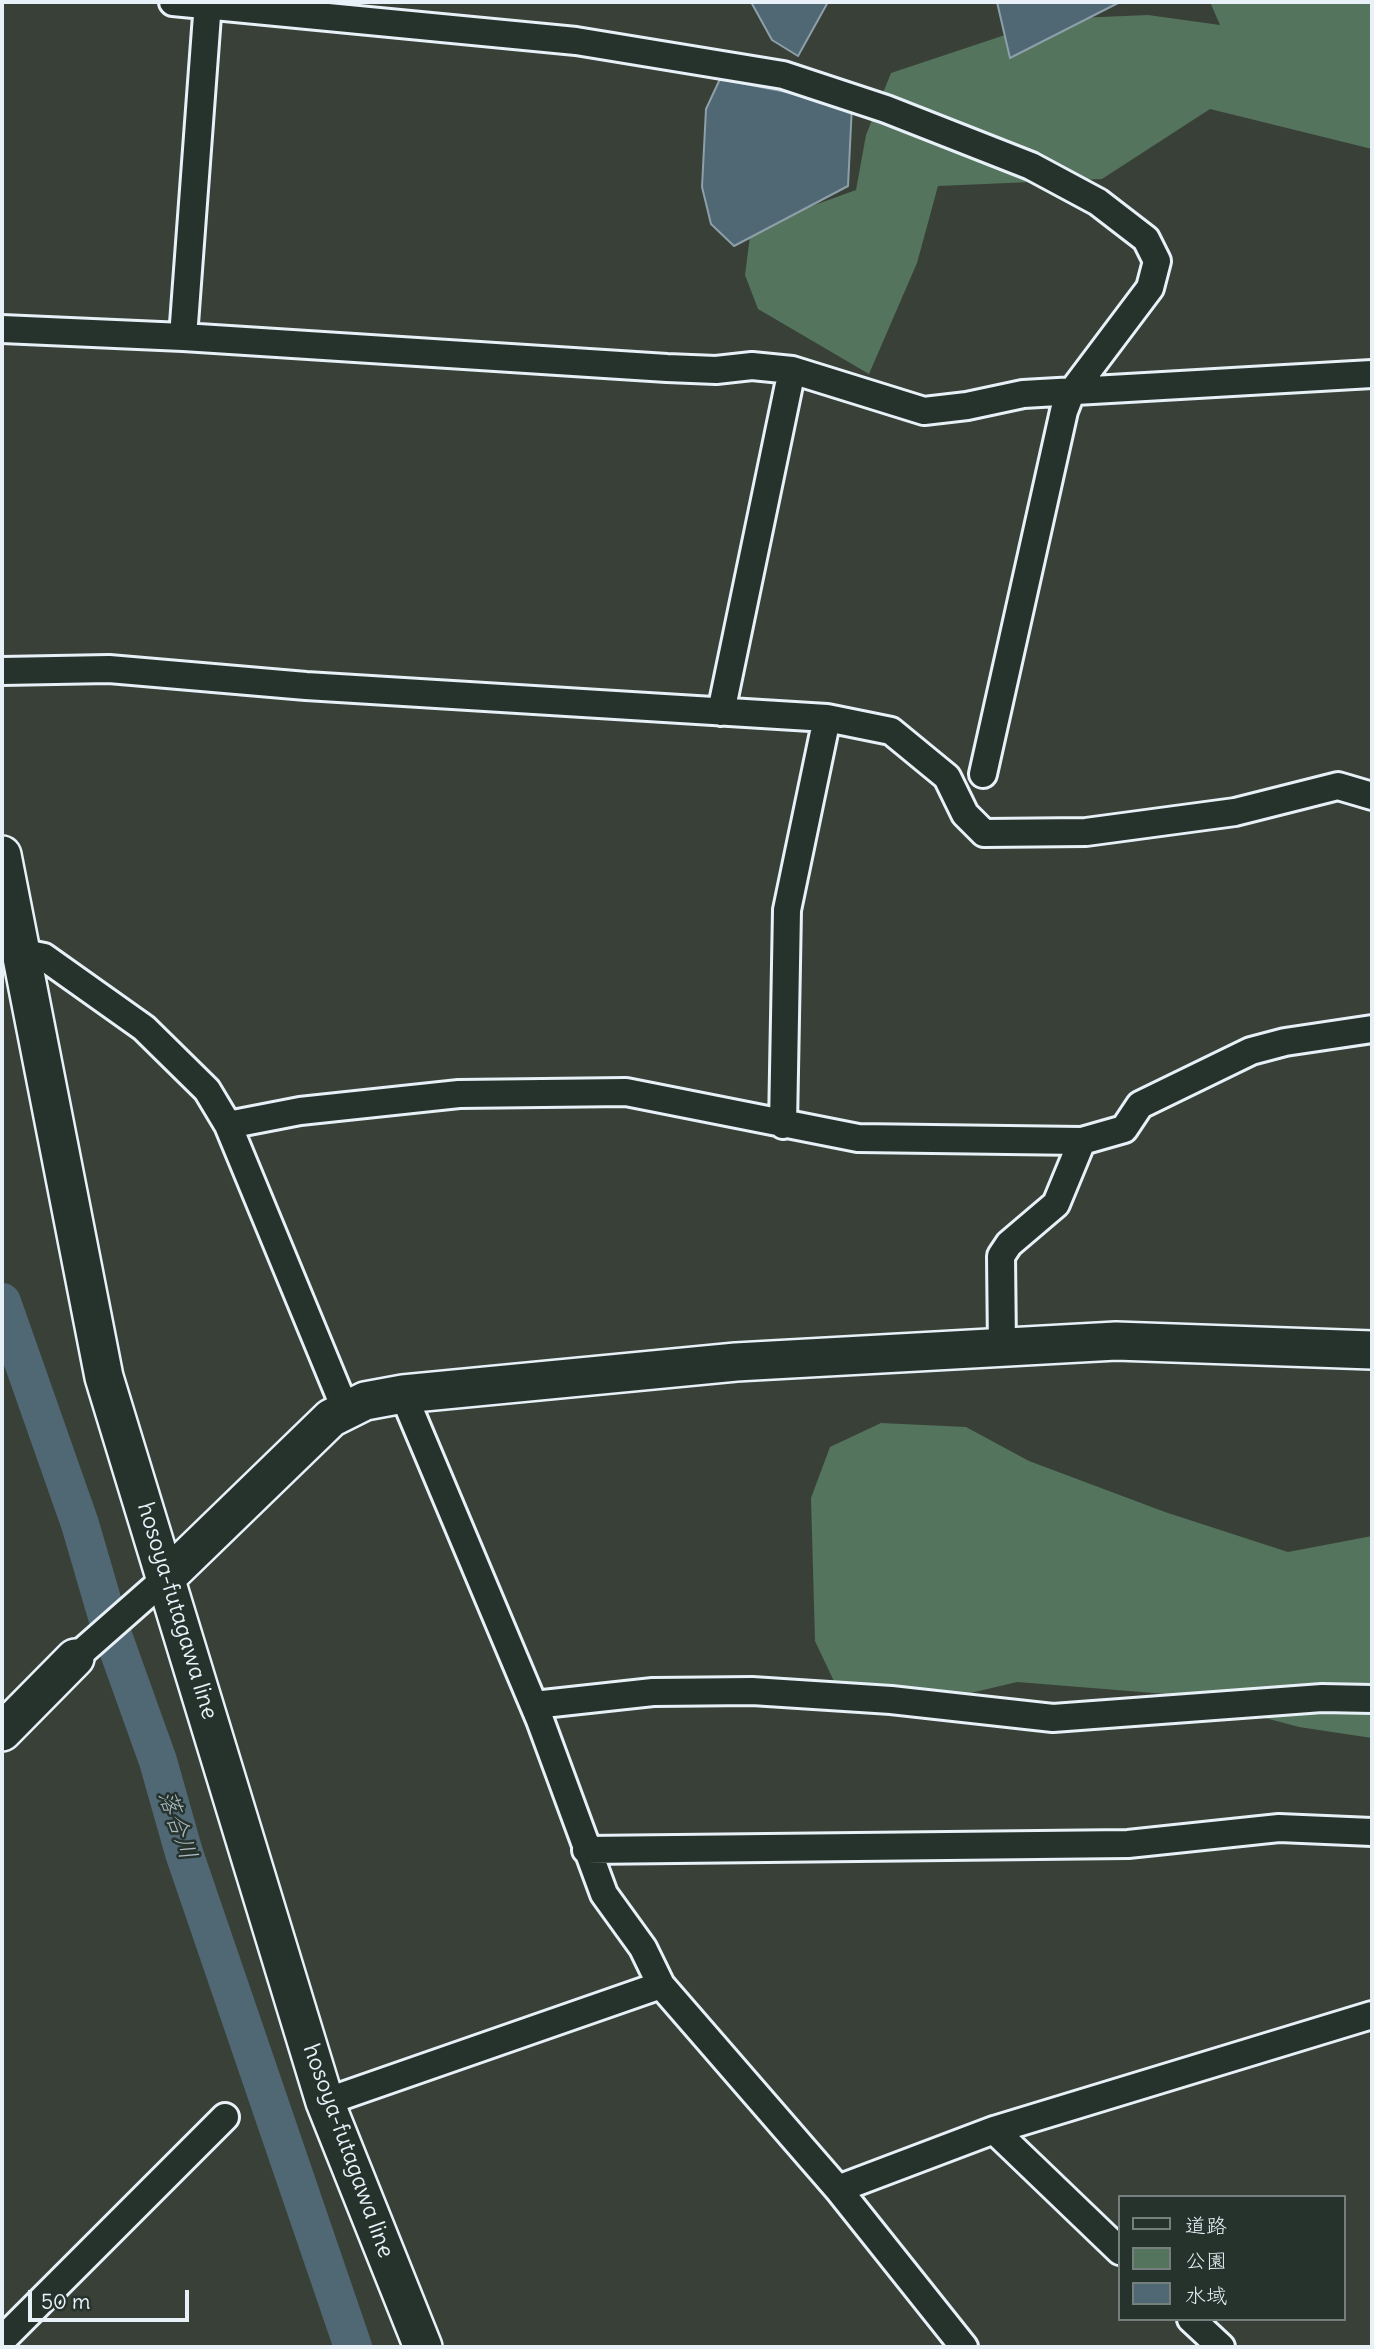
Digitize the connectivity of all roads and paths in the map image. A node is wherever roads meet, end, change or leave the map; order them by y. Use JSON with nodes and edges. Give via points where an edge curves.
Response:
{"nodes":[{"id":1,"x":173,"y":2,"type":"edge"},
{"id":2,"x":208,"y":3,"type":"edge"},
{"id":3,"x":2,"y":329,"type":"edge"},
{"id":4,"x":183,"y":337,"type":"junction"},
{"id":5,"x":792,"y":370,"type":"junction"},
{"id":6,"x":1372,"y":374,"type":"edge"},
{"id":7,"x":1071,"y":394,"type":"junction"},
{"id":8,"x":2,"y":671,"type":"edge"},
{"id":9,"x":721,"y":712,"type":"junction"},
{"id":10,"x":827,"y":718,"type":"junction"},
{"id":11,"x":983,"y":774,"type":"dead end"},
{"id":12,"x":1372,"y":796,"type":"edge"},
{"id":13,"x":2,"y":855,"type":"edge"},
{"id":14,"x":19,"y":952,"type":"junction"},
{"id":15,"x":1372,"y":1029,"type":"edge"},
{"id":16,"x":228,"y":1125,"type":"junction"},
{"id":17,"x":783,"y":1125,"type":"junction"},
{"id":18,"x":1082,"y":1141,"type":"junction"},
{"id":19,"x":1002,"y":1347,"type":"junction"},
{"id":20,"x":1372,"y":1350,"type":"edge"},
{"id":21,"x":403,"y":1394,"type":"junction"},
{"id":22,"x":346,"y":1410,"type":"junction"},
{"id":23,"x":157,"y":1586,"type":"junction"},
{"id":24,"x":75,"y":1658,"type":"joint"},
{"id":25,"x":1372,"y":1699,"type":"edge"},
{"id":26,"x":534,"y":1705,"type":"junction"},
{"id":27,"x":2,"y":1732,"type":"edge"},
{"id":28,"x":1372,"y":1832,"type":"edge"},
{"id":29,"x":586,"y":1850,"type":"junction"},
{"id":30,"x":661,"y":1985,"type":"junction"},
{"id":31,"x":1372,"y":2013,"type":"edge"},
{"id":32,"x":325,"y":2102,"type":"junction"},
{"id":33,"x":225,"y":2117,"type":"dead end"},
{"id":34,"x":994,"y":2130,"type":"junction"},
{"id":35,"x":838,"y":2189,"type":"junction"},
{"id":36,"x":1118,"y":2249,"type":"edge"},
{"id":37,"x":1193,"y":2321,"type":"edge"},
{"id":38,"x":2,"y":2340,"type":"edge"},
{"id":39,"x":423,"y":2347,"type":"edge"},
{"id":40,"x":964,"y":2347,"type":"edge"},
{"id":41,"x":1221,"y":2347,"type":"edge"}],
"edges":[{"from":1,"to":2,"type":"street"},
{"from":2,"to":4,"type":"street"},
{"from":2,"to":7,"type":"street","via":[[576,41],[770,72],[886,109],[1031,166],[1098,202],[1146,240],[1157,261],[1150,288]]},
{"from":3,"to":4,"type":"street"},
{"from":4,"to":5,"type":"street","via":[[679,368]]},
{"from":5,"to":7,"type":"street","via":[[924,411],[1023,394]]},
{"from":5,"to":9,"type":"street"},
{"from":6,"to":7,"type":"street"},
{"from":7,"to":11,"type":"street"},
{"from":8,"to":9,"type":"street","via":[[109,669]]},
{"from":9,"to":10,"type":"street"},
{"from":10,"to":12,"type":"street","via":[[891,731],[947,777],[965,814],[984,833],[1086,832],[1235,812],[1338,786]]},
{"from":10,"to":17,"type":"street","via":[[787,910]]},
{"from":13,"to":14,"type":"main road","name":"hosoya-futagawa line"},
{"from":14,"to":16,"type":"street","via":[[44,957],[144,1028],[207,1090]]},
{"from":14,"to":23,"type":"main road","name":"hosoya-futagawa line","via":[[104,1377]]},
{"from":15,"to":18,"type":"street","via":[[1251,1051],[1140,1105],[1124,1129]]},
{"from":16,"to":17,"type":"street","via":[[300,1111],[459,1094],[626,1092]]},
{"from":16,"to":22,"type":"street"},
{"from":17,"to":18,"type":"street","via":[[858,1138]]},
{"from":18,"to":19,"type":"street","via":[[1056,1204],[1001,1256]]},
{"from":19,"to":20,"type":"main road","via":[[1116,1341]]},
{"from":19,"to":21,"type":"main road","via":[[736,1362]]},
{"from":21,"to":22,"type":"main road","via":[[365,1401]]},
{"from":21,"to":26,"type":"street"},
{"from":22,"to":23,"type":"main road","via":[[331,1418]]},
{"from":23,"to":24,"type":"street"},
{"from":23,"to":32,"type":"main road","name":"hosoya-futagawa line"},
{"from":24,"to":27,"type":"main road"},
{"from":25,"to":26,"type":"street","via":[[1322,1698],[1053,1717],[752,1691],[653,1692]]},
{"from":26,"to":29,"type":"street"},
{"from":28,"to":29,"type":"street","via":[[1279,1828],[1114,1844]]},
{"from":29,"to":30,"type":"street","via":[[604,1894],[643,1948]]},
{"from":30,"to":32,"type":"street"},
{"from":30,"to":35,"type":"street"},
{"from":31,"to":34,"type":"street"},
{"from":32,"to":39,"type":"main road","name":"hosoya-futagawa line"},
{"from":33,"to":38,"type":"street"},
{"from":34,"to":35,"type":"street"},
{"from":34,"to":36,"type":"street"},
{"from":35,"to":40,"type":"street"},
{"from":37,"to":41,"type":"street"}]}
